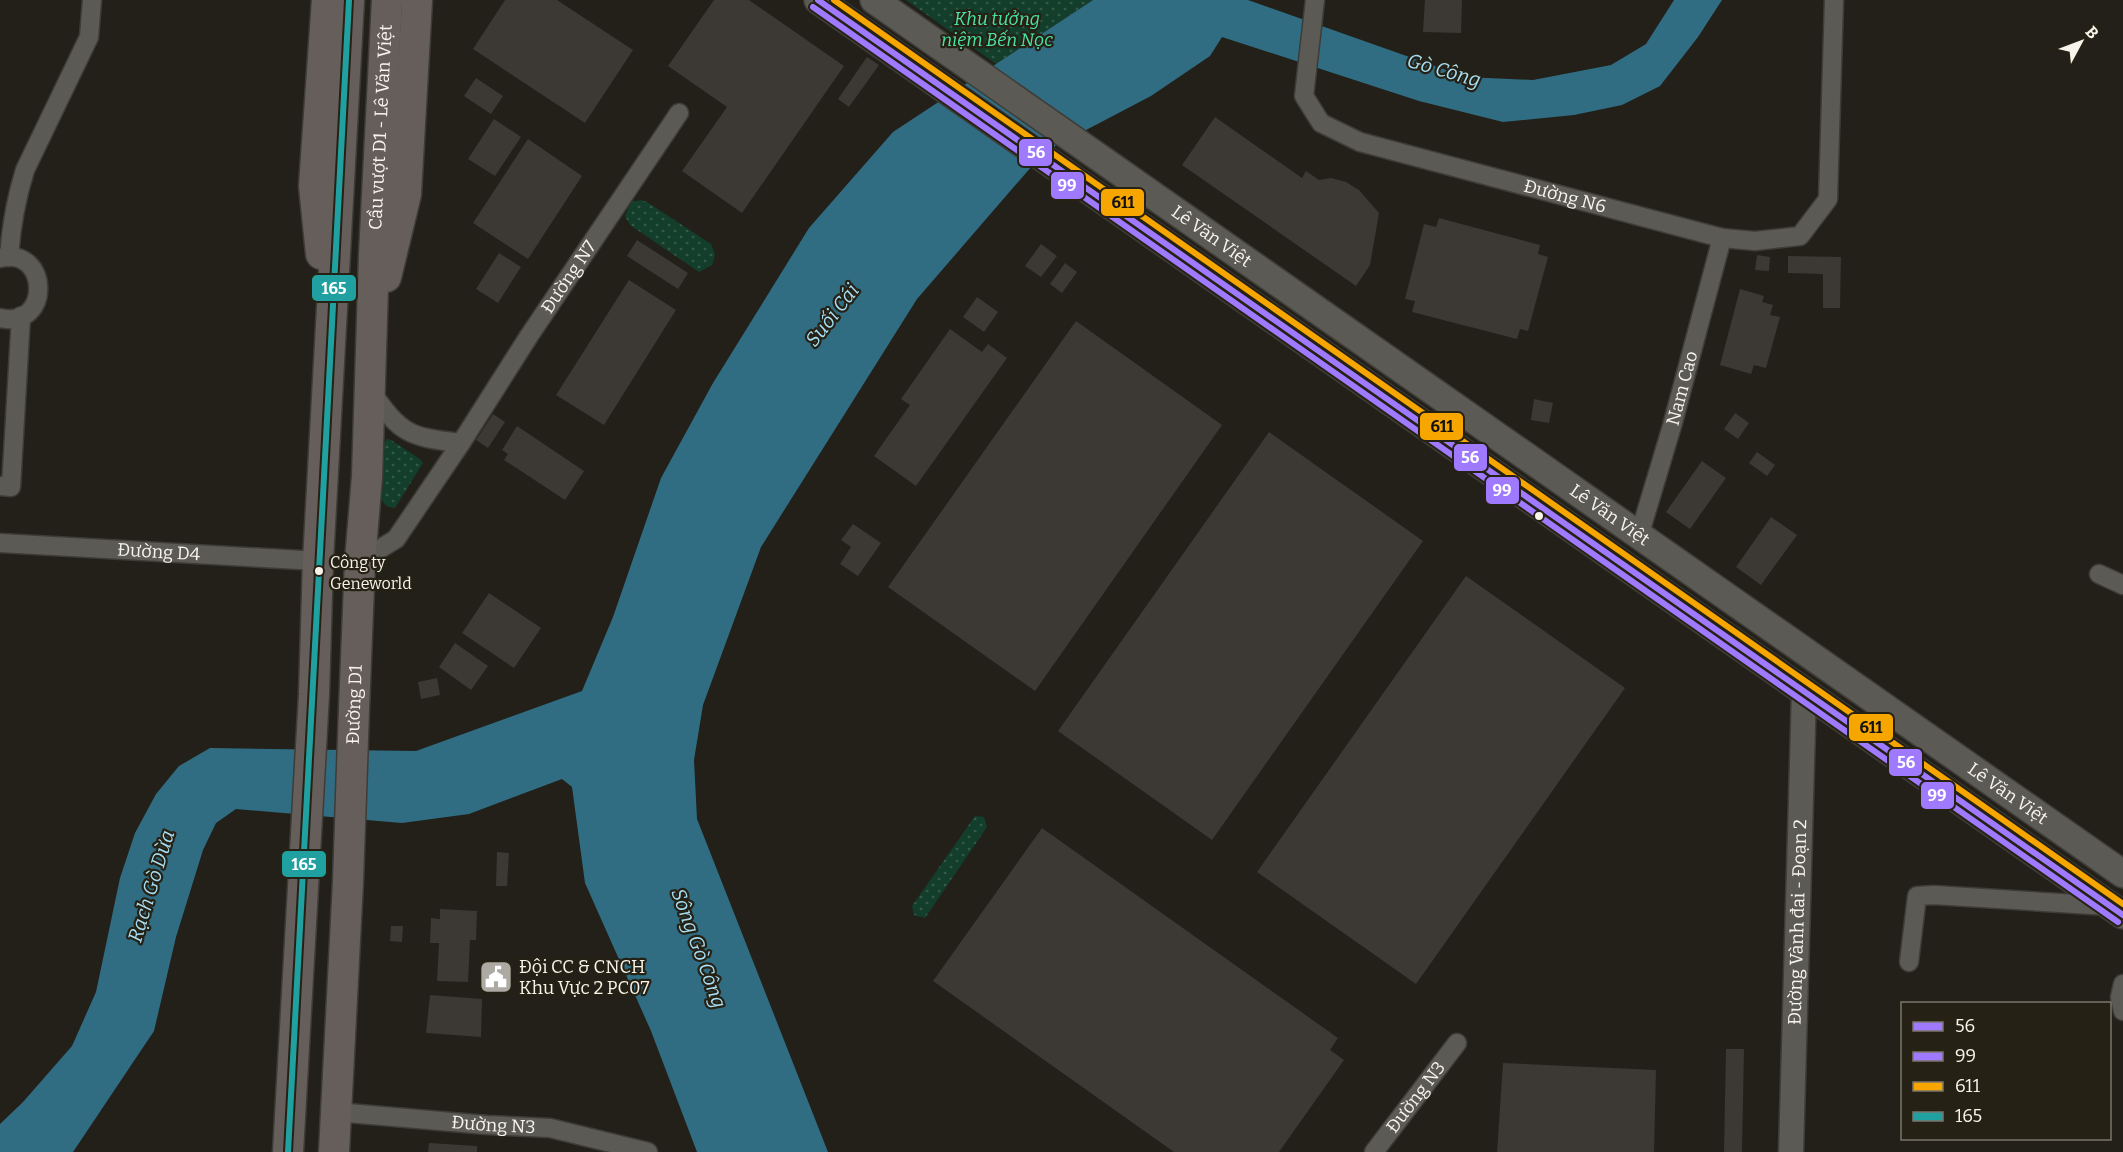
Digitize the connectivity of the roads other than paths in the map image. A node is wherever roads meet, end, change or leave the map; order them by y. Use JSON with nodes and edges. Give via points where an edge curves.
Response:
{"nodes":[{"id":1,"x":92,"y":0,"type":"edge"},
{"id":2,"x":327,"y":0,"type":"edge"},
{"id":3,"x":349,"y":0,"type":"edge"},
{"id":4,"x":387,"y":0,"type":"edge"},
{"id":5,"x":417,"y":0,"type":"edge"},
{"id":6,"x":818,"y":0,"type":"edge"},
{"id":7,"x":874,"y":0,"type":"edge"},
{"id":8,"x":1315,"y":0,"type":"edge"},
{"id":9,"x":1834,"y":0,"type":"edge"},
{"id":10,"x":679,"y":113,"type":"dead end"},
{"id":11,"x":1722,"y":238,"type":"junction"},
{"id":12,"x":374,"y":255,"type":"joint"},
{"id":13,"x":4,"y":258,"type":"edge"},
{"id":14,"x":21,"y":316,"type":"junction"},
{"id":15,"x":0,"y":318,"type":"edge"},
{"id":16,"x":331,"y":338,"type":"junction"},
{"id":17,"x":372,"y":338,"type":"junction"},
{"id":18,"x":369,"y":389,"type":"junction"},
{"id":19,"x":461,"y":443,"type":"junction"},
{"id":20,"x":0,"y":486,"type":"edge"},
{"id":21,"x":1639,"y":536,"type":"junction"},
{"id":22,"x":0,"y":543,"type":"edge"},
{"id":23,"x":318,"y":561,"type":"junction"},
{"id":24,"x":360,"y":561,"type":"junction"},
{"id":25,"x":1633,"y":572,"type":"junction"},
{"id":26,"x":2099,"y":574,"type":"dead end"},
{"id":27,"x":2123,"y":585,"type":"edge"},
{"id":28,"x":1804,"y":692,"type":"junction"},
{"id":29,"x":2123,"y":874,"type":"edge"},
{"id":30,"x":296,"y":875,"type":"junction"},
{"id":31,"x":2116,"y":911,"type":"edge"},
{"id":32,"x":1909,"y":962,"type":"dead end"},
{"id":33,"x":2123,"y":984,"type":"edge"},
{"id":34,"x":2123,"y":1011,"type":"edge"},
{"id":35,"x":1457,"y":1043,"type":"dead end"},
{"id":36,"x":336,"y":1112,"type":"junction"},
{"id":37,"x":274,"y":1152,"type":"edge"},
{"id":38,"x":288,"y":1152,"type":"edge"},
{"id":39,"x":334,"y":1152,"type":"edge"},
{"id":40,"x":648,"y":1152,"type":"edge"},
{"id":41,"x":1374,"y":1152,"type":"edge"},
{"id":42,"x":1791,"y":1152,"type":"edge"}],
"edges":[{"from":1,"to":13,"type":"street","via":[[89,38],[25,170]]},
{"from":2,"to":16,"type":"main road","via":[[314,186]]},
{"from":3,"to":16,"type":"main road","name":"Cầu vượt D1 - Lê Văn Việt"},
{"from":4,"to":12,"type":"main road","name":"Cầu vượt D1 - Lê Văn Việt"},
{"from":5,"to":17,"type":"main road","via":[[406,194]]},
{"from":6,"to":25,"type":"main road","name":"Lê Văn Việt"},
{"from":7,"to":21,"type":"main road","name":"Lê Văn Việt"},
{"from":8,"to":11,"type":"street","name":"Đường N6","via":[[1304,96],[1321,123],[1360,142]]},
{"from":9,"to":11,"type":"street","name":"Đường N6","via":[[1828,199],[1800,236],[1755,241]]},
{"from":10,"to":19,"type":"street","name":"Đường N7"},
{"from":11,"to":21,"type":"street","name":"Nam Cao"},
{"from":12,"to":17,"type":"main road","name":"Đường D1"},
{"from":13,"to":14,"type":"street","via":[[28,264],[38,279],[38,297]]},
{"from":14,"to":15,"type":"street"},
{"from":14,"to":20,"type":"street","via":[[11,487]]},
{"from":16,"to":23,"type":"main road"},
{"from":17,"to":18,"type":"main road","name":"Đường D1"},
{"from":18,"to":19,"type":"street","via":[[392,420],[410,434]]},
{"from":18,"to":24,"type":"main road","name":"Đường D1"},
{"from":19,"to":24,"type":"street","name":"Đường N7","via":[[396,539]]},
{"from":21,"to":25,"type":"main road"},
{"from":21,"to":29,"type":"main road","name":"Lê Văn Việt"},
{"from":22,"to":23,"type":"street","name":"Đường D4"},
{"from":23,"to":30,"type":"main road","via":[[315,652],[307,694]]},
{"from":24,"to":36,"type":"main road","name":"Đường D1"},
{"from":25,"to":28,"type":"main road","name":"Lê Văn Việt"},
{"from":26,"to":27,"type":"street"},
{"from":28,"to":31,"type":"main road","name":"Lê Văn Việt"},
{"from":28,"to":42,"type":"street","name":"Đường Vành đai - Đoạn 2"},
{"from":30,"to":37,"type":"main road"},
{"from":30,"to":38,"type":"main road"},
{"from":31,"to":32,"type":"street","via":[[1917,896]]},
{"from":33,"to":34,"type":"street"},
{"from":35,"to":41,"type":"street","name":"Đường N3"},
{"from":36,"to":39,"type":"main road","name":"Đường D1"},
{"from":36,"to":40,"type":"street","name":"Đường N3","via":[[550,1128]]}]}
